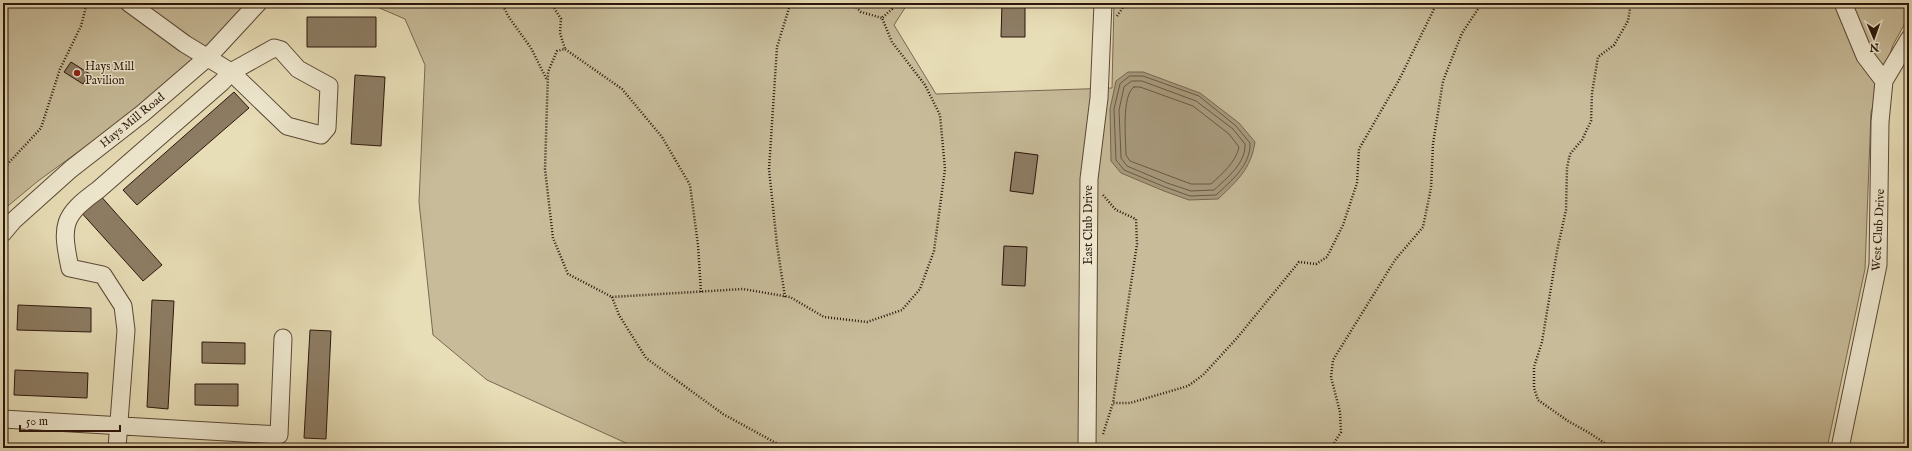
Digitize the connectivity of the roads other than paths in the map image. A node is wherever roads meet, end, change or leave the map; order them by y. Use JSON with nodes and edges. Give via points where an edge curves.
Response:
{"nodes":[{"id":1,"x":130,"y":3,"type":"edge"},
{"id":2,"x":258,"y":3,"type":"edge"},
{"id":3,"x":1103,"y":3,"type":"edge"},
{"id":4,"x":1842,"y":3,"type":"edge"},
{"id":5,"x":1909,"y":39,"type":"edge"},
{"id":6,"x":208,"y":57,"type":"junction"},
{"id":7,"x":230,"y":72,"type":"junction"},
{"id":8,"x":1884,"y":81,"type":"junction"},
{"id":9,"x":3,"y":233,"type":"edge"},
{"id":10,"x":283,"y":338,"type":"dead end"},
{"id":11,"x":3,"y":419,"type":"edge"},
{"id":12,"x":118,"y":426,"type":"junction"},
{"id":13,"x":1094,"y":444,"type":"edge"},
{"id":14,"x":117,"y":448,"type":"edge"},
{"id":15,"x":1840,"y":448,"type":"edge"}],
"edges":[{"from":1,"to":6,"type":"street","via":[[185,44]]},
{"from":2,"to":6,"type":"street","name":"Hays Mill Road"},
{"from":3,"to":13,"type":"street","name":"East Club Drive","via":[[1099,98],[1089,179]]},
{"from":4,"to":8,"type":"street","via":[[1865,56]]},
{"from":5,"to":8,"type":"street","name":"West Club Drive"},
{"from":6,"to":7,"type":"street"},
{"from":6,"to":9,"type":"street","name":"Hays Mill Road","via":[[143,113],[71,169]]},
{"from":7,"to":7,"type":"street","via":[[287,126],[321,135],[327,128],[329,86],[298,69],[281,50],[274,48]]},
{"from":7,"to":12,"type":"street","via":[[222,82],[78,205],[67,220],[64,238],[70,268],[103,275],[123,306],[126,330]]},
{"from":8,"to":15,"type":"street","name":"West Club Drive","via":[[1880,122],[1878,265]]},
{"from":10,"to":12,"type":"street","via":[[279,435]]},
{"from":11,"to":12,"type":"street"},
{"from":12,"to":14,"type":"street"}]}
